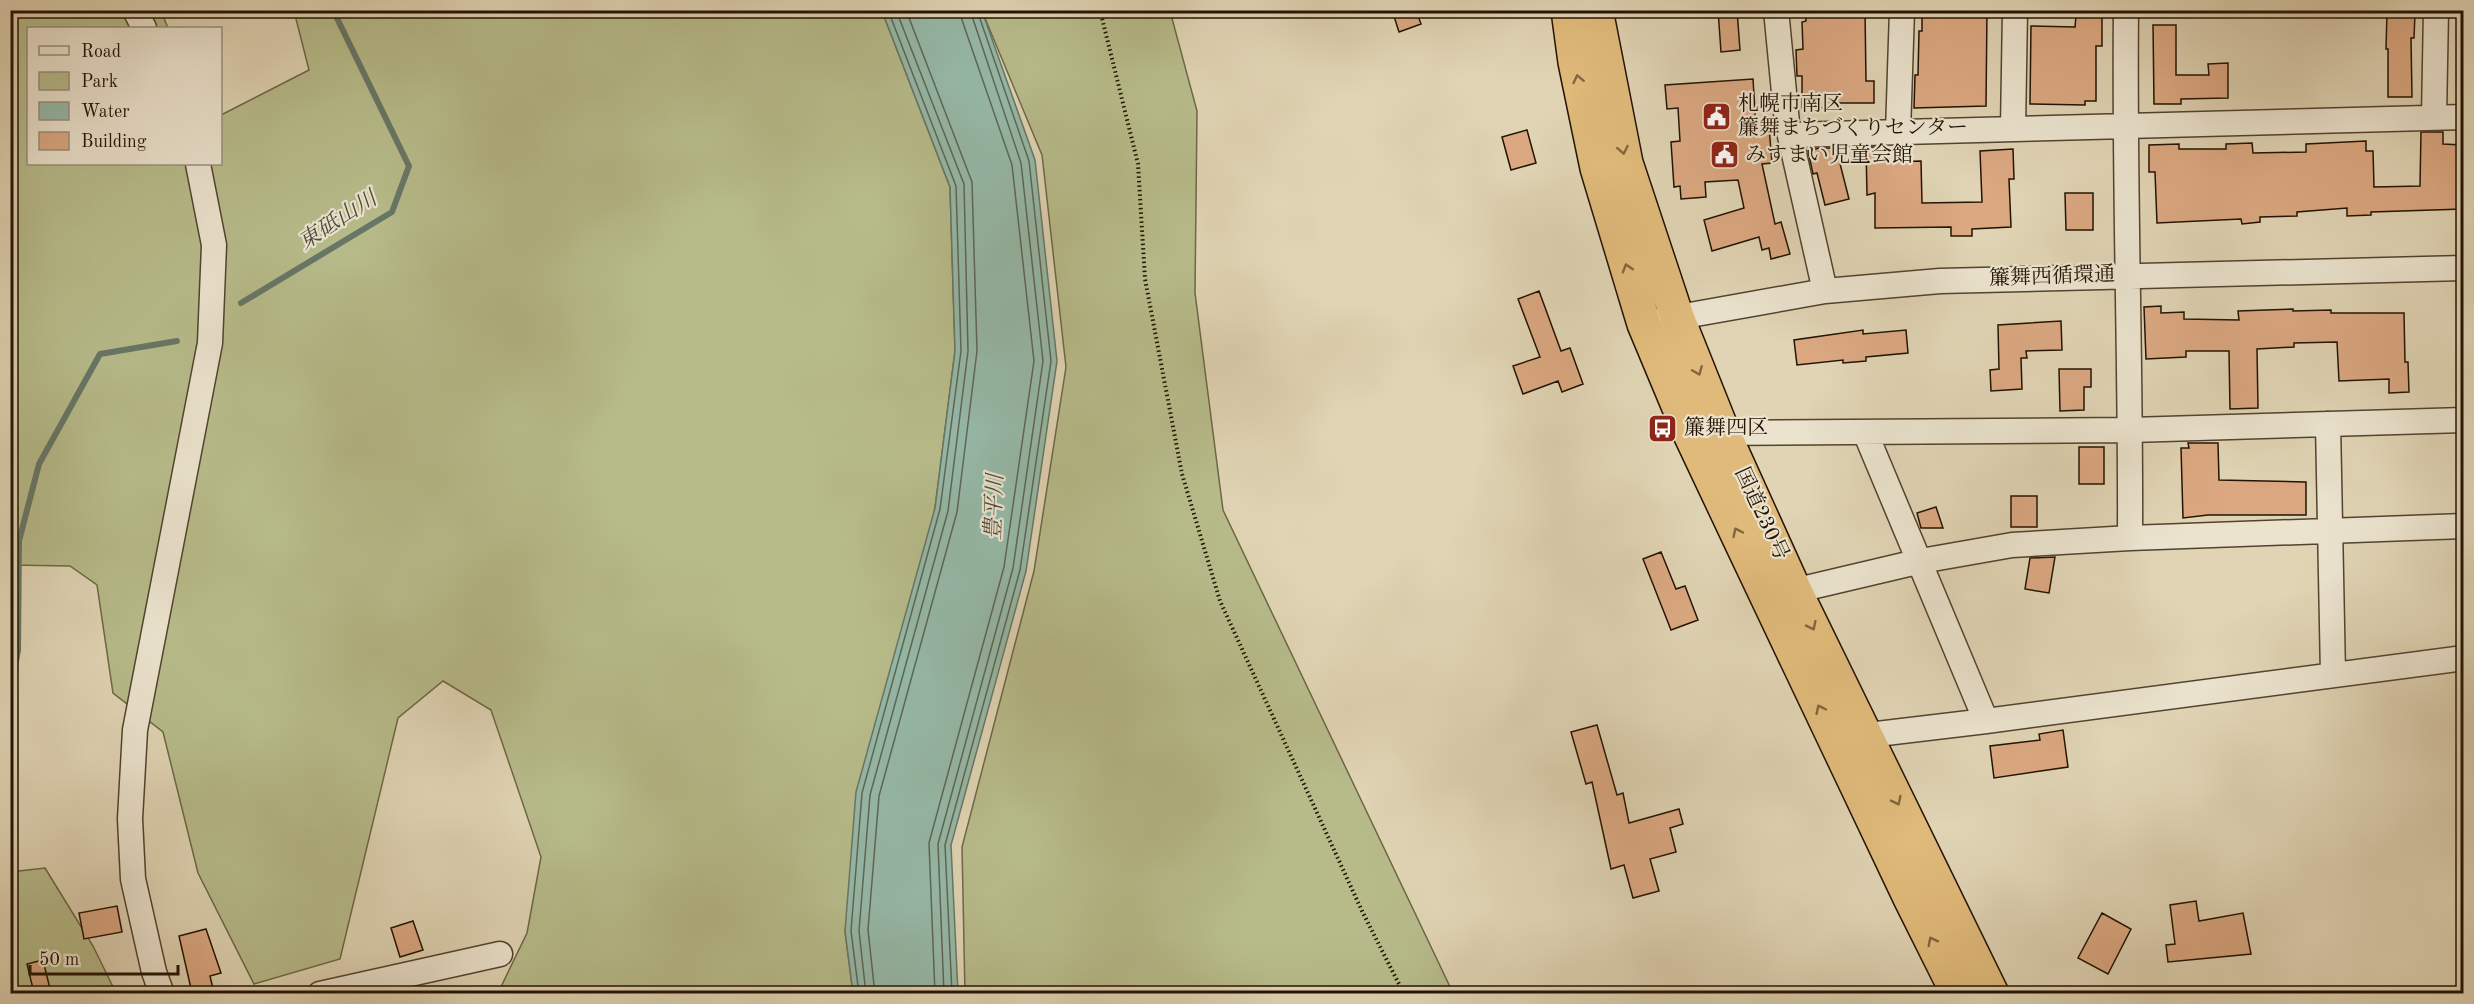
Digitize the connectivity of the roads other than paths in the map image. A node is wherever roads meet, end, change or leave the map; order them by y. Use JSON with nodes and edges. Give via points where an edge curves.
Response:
{"nodes":[{"id":1,"x":135,"y":10,"type":"edge"},
{"id":2,"x":1568,"y":10,"type":"edge"},
{"id":3,"x":1596,"y":10,"type":"edge"},
{"id":4,"x":1776,"y":10,"type":"edge"},
{"id":5,"x":1902,"y":10,"type":"edge"},
{"id":6,"x":2015,"y":10,"type":"edge"},
{"id":7,"x":2126,"y":10,"type":"edge"},
{"id":8,"x":2436,"y":10,"type":"edge"},
{"id":9,"x":144,"y":27,"type":"edge"},
{"id":10,"x":2434,"y":117,"type":"junction"},
{"id":11,"x":2463,"y":117,"type":"edge"},
{"id":12,"x":2013,"y":128,"type":"junction"},
{"id":13,"x":2125,"y":128,"type":"junction"},
{"id":14,"x":1898,"y":132,"type":"junction"},
{"id":15,"x":1790,"y":135,"type":"junction"},
{"id":16,"x":198,"y":165,"type":"edge"},
{"id":17,"x":2463,"y":268,"type":"edge"},
{"id":18,"x":2127,"y":275,"type":"junction"},
{"id":19,"x":1825,"y":291,"type":"junction"},
{"id":20,"x":1677,"y":317,"type":"junction"},
{"id":21,"x":1644,"y":324,"type":"junction"},
{"id":22,"x":2463,"y":420,"type":"edge"},
{"id":23,"x":2328,"y":424,"type":"junction"},
{"id":24,"x":2131,"y":430,"type":"junction"},
{"id":25,"x":1723,"y":432,"type":"junction"},
{"id":26,"x":1865,"y":432,"type":"junction"},
{"id":27,"x":1690,"y":434,"type":"junction"},
{"id":28,"x":2463,"y":526,"type":"edge"},
{"id":29,"x":2330,"y":531,"type":"junction"},
{"id":30,"x":2130,"y":538,"type":"junction"},
{"id":31,"x":1921,"y":561,"type":"junction"},
{"id":32,"x":1781,"y":594,"type":"junction"},
{"id":33,"x":2463,"y":658,"type":"edge"},
{"id":34,"x":2333,"y":675,"type":"junction"},
{"id":35,"x":1986,"y":721,"type":"junction"},
{"id":36,"x":1850,"y":737,"type":"junction"},
{"id":37,"x":500,"y":954,"type":"dead end"},
{"id":38,"x":162,"y":993,"type":"edge"},
{"id":39,"x":320,"y":993,"type":"edge"},
{"id":40,"x":1958,"y":993,"type":"edge"},
{"id":41,"x":1992,"y":993,"type":"edge"}],
"edges":[{"from":1,"to":9,"type":"street"},
{"from":21,"to":2,"type":"highway","name":"国道230号","one_way":true,"via":[[1597,168]]},
{"from":3,"to":20,"type":"highway","name":"国道230号","one_way":true,"via":[[1626,163]]},
{"from":4,"to":15,"type":"street"},
{"from":5,"to":14,"type":"street"},
{"from":6,"to":12,"type":"street"},
{"from":7,"to":13,"type":"street"},
{"from":8,"to":10,"type":"street"},
{"from":10,"to":11,"type":"street"},
{"from":10,"to":13,"type":"street"},
{"from":12,"to":13,"type":"street"},
{"from":12,"to":14,"type":"street"},
{"from":13,"to":18,"type":"street"},
{"from":14,"to":15,"type":"street"},
{"from":15,"to":19,"type":"street"},
{"from":16,"to":38,"type":"street","via":[[214,245],[210,343],[135,730],[130,819],[133,879]]},
{"from":17,"to":18,"type":"street","name":"簾舞西循環通"},
{"from":18,"to":19,"type":"street","name":"簾舞西循環通","via":[[1940,281]]},
{"from":18,"to":24,"type":"street"},
{"from":19,"to":20,"type":"street","name":"簾舞西循環通"},
{"from":20,"to":21,"type":"street","name":"簾舞西循環通"},
{"from":20,"to":25,"type":"highway","name":"国道230号","one_way":true},
{"from":21,"to":27,"type":"highway","name":"国道230号"},
{"from":22,"to":23,"type":"street"},
{"from":23,"to":24,"type":"street"},
{"from":23,"to":29,"type":"street"},
{"from":24,"to":26,"type":"street"},
{"from":24,"to":30,"type":"street"},
{"from":25,"to":26,"type":"street"},
{"from":25,"to":27,"type":"street"},
{"from":25,"to":32,"type":"highway","name":"国道230号"},
{"from":26,"to":31,"type":"street"},
{"from":32,"to":27,"type":"highway","name":"国道230号","one_way":true},
{"from":28,"to":29,"type":"street"},
{"from":29,"to":30,"type":"street"},
{"from":29,"to":34,"type":"street"},
{"from":30,"to":31,"type":"street","via":[[2012,545]]},
{"from":31,"to":32,"type":"street"},
{"from":31,"to":35,"type":"street"},
{"from":32,"to":36,"type":"highway","name":"国道230号"},
{"from":33,"to":34,"type":"street"},
{"from":34,"to":35,"type":"street"},
{"from":35,"to":36,"type":"street"},
{"from":40,"to":36,"type":"highway","name":"国道230号","one_way":true,"via":[[1910,898]]},
{"from":36,"to":41,"type":"highway","name":"国道230号","one_way":true},
{"from":37,"to":39,"type":"street"}]}
